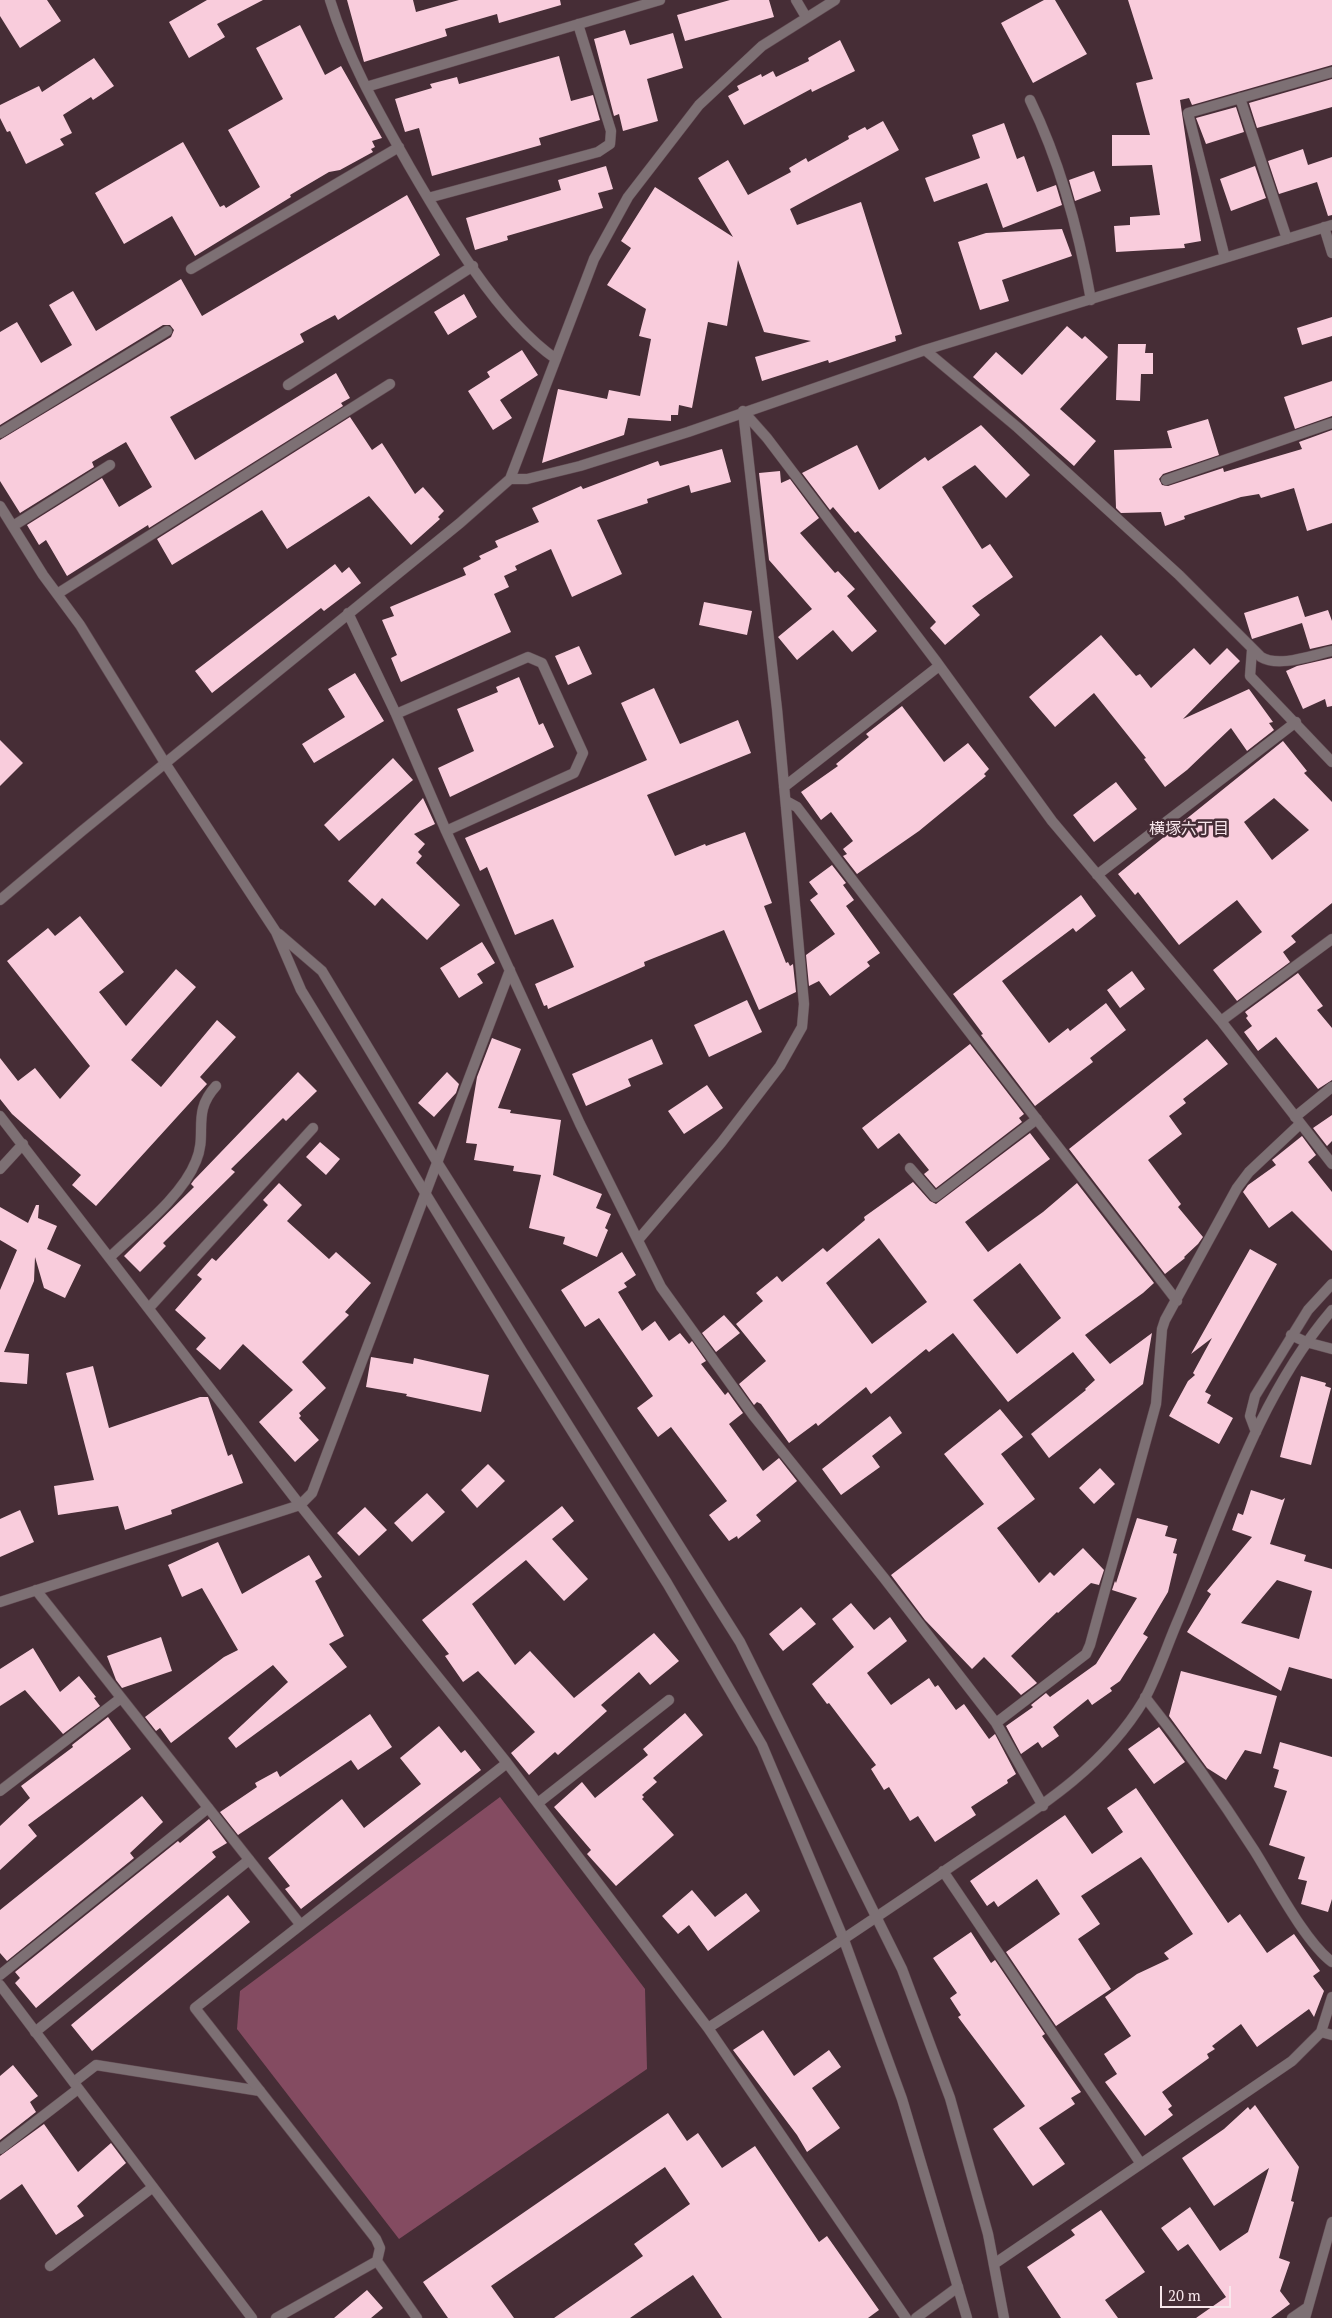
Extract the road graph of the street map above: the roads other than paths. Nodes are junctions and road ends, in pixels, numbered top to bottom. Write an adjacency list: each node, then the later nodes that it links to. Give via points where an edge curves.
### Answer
1 (330, 0): 8 (street, via 344,41)
2 (660, 0): 6 (street)
3 (796, 0): 5 (street)
4 (835, 0): 5 (street)
5 (806, 17): 22 (street, via 762,46 699,105 634,189 594,259)
6 (578, 24): 8 (street); 12 (street, via 612,131 610,144 598,152)
7 (1332, 72): 9 (street)
8 (366, 87): 11 (street)
9 (1240, 98): 14 (street); 16 (street, via 1188,113)
10 (1030, 100): 19 (street, via 1077,229)
11 (399, 147): 12 (street); 18 (street)
12 (428, 198): 17 (street)
13 (1328, 226): 14 (street); 15 (street)
14 (1287, 239): 16 (street)
15 (1332, 253)
16 (1225, 258): 19 (street)
17 (472, 266): 22 (street, via 528,336); 24 (street)
18 (191, 269)
19 (1091, 300): 21 (street)
20 (167, 331): 27 (street)
21 (925, 350): 25 (street); 35 (street, via 1017,428 1179,575)
22 (556, 359): 29 (street)
23 (390, 384): 33 (street)
24 (288, 385)
25 (743, 411): 29 (street, via 580,466 527,479); 37 (street, via 767,438); 42 (street)
26 (1332, 423): 30 (street)
27 (0, 433)
28 (110, 465): 32 (street)
29 (510, 479): 34 (street)
30 (1166, 480)
31 (0, 506): 32 (street)
32 (12, 526): 33 (street)
33 (57, 594): 41 (street, via 80,625)
34 (348, 613): 38 (street); 41 (street)
35 (1252, 650): 36 (street, via 1268,661); 39 (street, via 1250,676)
36 (1332, 651)
37 (939, 666): 42 (street); 45 (street, via 1052,821)
38 (396, 714): 44 (street); 44 (street, via 528,657 542,663 583,753 574,774)
39 (1296, 722): 40 (street); 45 (street)
40 (1332, 762)
41 (165, 763): 46 (street); 47 (street)
42 (784, 787): 43 (street)
43 (786, 801): 54 (street, via 797,807); 63 (street, via 804,1004 802,1027 780,1066 721,1143)
44 (446, 831): 49 (street)
45 (1097, 875): 50 (street)
46 (0, 900)
47 (276, 932): 58 (street, via 322,971); 62 (street, via 301,990)
48 (1332, 939): 50 (street)
49 (510, 970): 58 (street); 63 (street, via 580,1124)
50 (1221, 1021): 55 (street)
51 (216, 1086): 64 (street, via 203,1102 196,1163 178,1190)
52 (1332, 1087): 55 (street)
53 (0, 1116): 57 (street)
54 (1037, 1118): 60 (street, via 935,1197); 66 (street)
55 (1298, 1120): 59 (street); 66 (street, via 1243,1180)
56 (313, 1128): 67 (street)
57 (23, 1144): 61 (street); 64 (street)
58 (437, 1162): 62 (street); 87 (street, via 740,1642)
59 (1332, 1164)
60 (910, 1168)
61 (0, 1169)
62 (425, 1194): 73 (street, via 312,1493); 89 (street, via 667,1583 762,1745)
63 (638, 1240): 79 (street, via 661,1286 753,1415)
64 (110, 1257): 67 (street)
65 (1332, 1284): 69 (street)
66 (1177, 1300): 79 (street, via 1162,1329 1156,1404 1090,1645 1086,1654)
67 (149, 1308): 73 (street)
68 (1332, 1310): 70 (street)
69 (1291, 1335): 70 (street); 72 (street, via 1255,1396 1250,1416)
70 (1306, 1342): 71 (street); 72 (street, via 1285,1374)
71 (1332, 1349)
72 (1256, 1432): 77 (street)
73 (300, 1506): 74 (street); 80 (street)
74 (36, 1590): 75 (street); 76 (street)
75 (0, 1602)
76 (121, 1698): 81 (street); 84 (street)
77 (1145, 1698): 83 (street, via 1083,1774); 90 (street, via 1175,1735 1238,1826 1314,1944)
78 (669, 1700): 82 (street)
79 (996, 1722): 83 (street)
80 (507, 1763): 82 (street); 88 (street)
81 (0, 1791)
82 (538, 1803): 94 (street)
83 (1043, 1806): 86 (street)
84 (208, 1808): 85 (street); 91 (street)
85 (249, 1860): 88 (street); 95 (street)
86 (944, 1871): 87 (street); 101 (street)
87 (877, 1918): 89 (street); 105 (street, via 902,1969 950,2098)
88 (300, 1924): 99 (street, via 195,2008)
89 (844, 1940): 94 (street); 107 (street, via 902,2099)
90 (1332, 1962)
91 (0, 1975)
92 (0, 1985): 95 (street)
93 (1332, 1998): 96 (street)
94 (708, 2028): 112 (street)
95 (35, 2032): 98 (street)
96 (1321, 2032): 97 (street); 101 (street, via 1292,2061)
97 (1332, 2035)
98 (76, 2086): 99 (street, via 96,2065); 100 (street); 102 (street)
99 (260, 2091): 104 (street, via 376,2240 380,2248)
100 (0, 2149)
101 (1141, 2164): 105 (street)
102 (153, 2187): 106 (street); 109 (street)
103 (1332, 2222): 108 (street)
104 (377, 2261): 110 (street); 111 (street)
105 (994, 2264): 115 (street)
106 (50, 2266)
107 (958, 2287): 113 (street); 114 (street)
108 (1308, 2307): 116 (street); 117 (street)
109 (252, 2318)
110 (276, 2318)
111 (417, 2318)
112 (906, 2318)
113 (916, 2318)
114 (967, 2318)
115 (1004, 2318)
116 (1292, 2318)
117 (1305, 2318)

